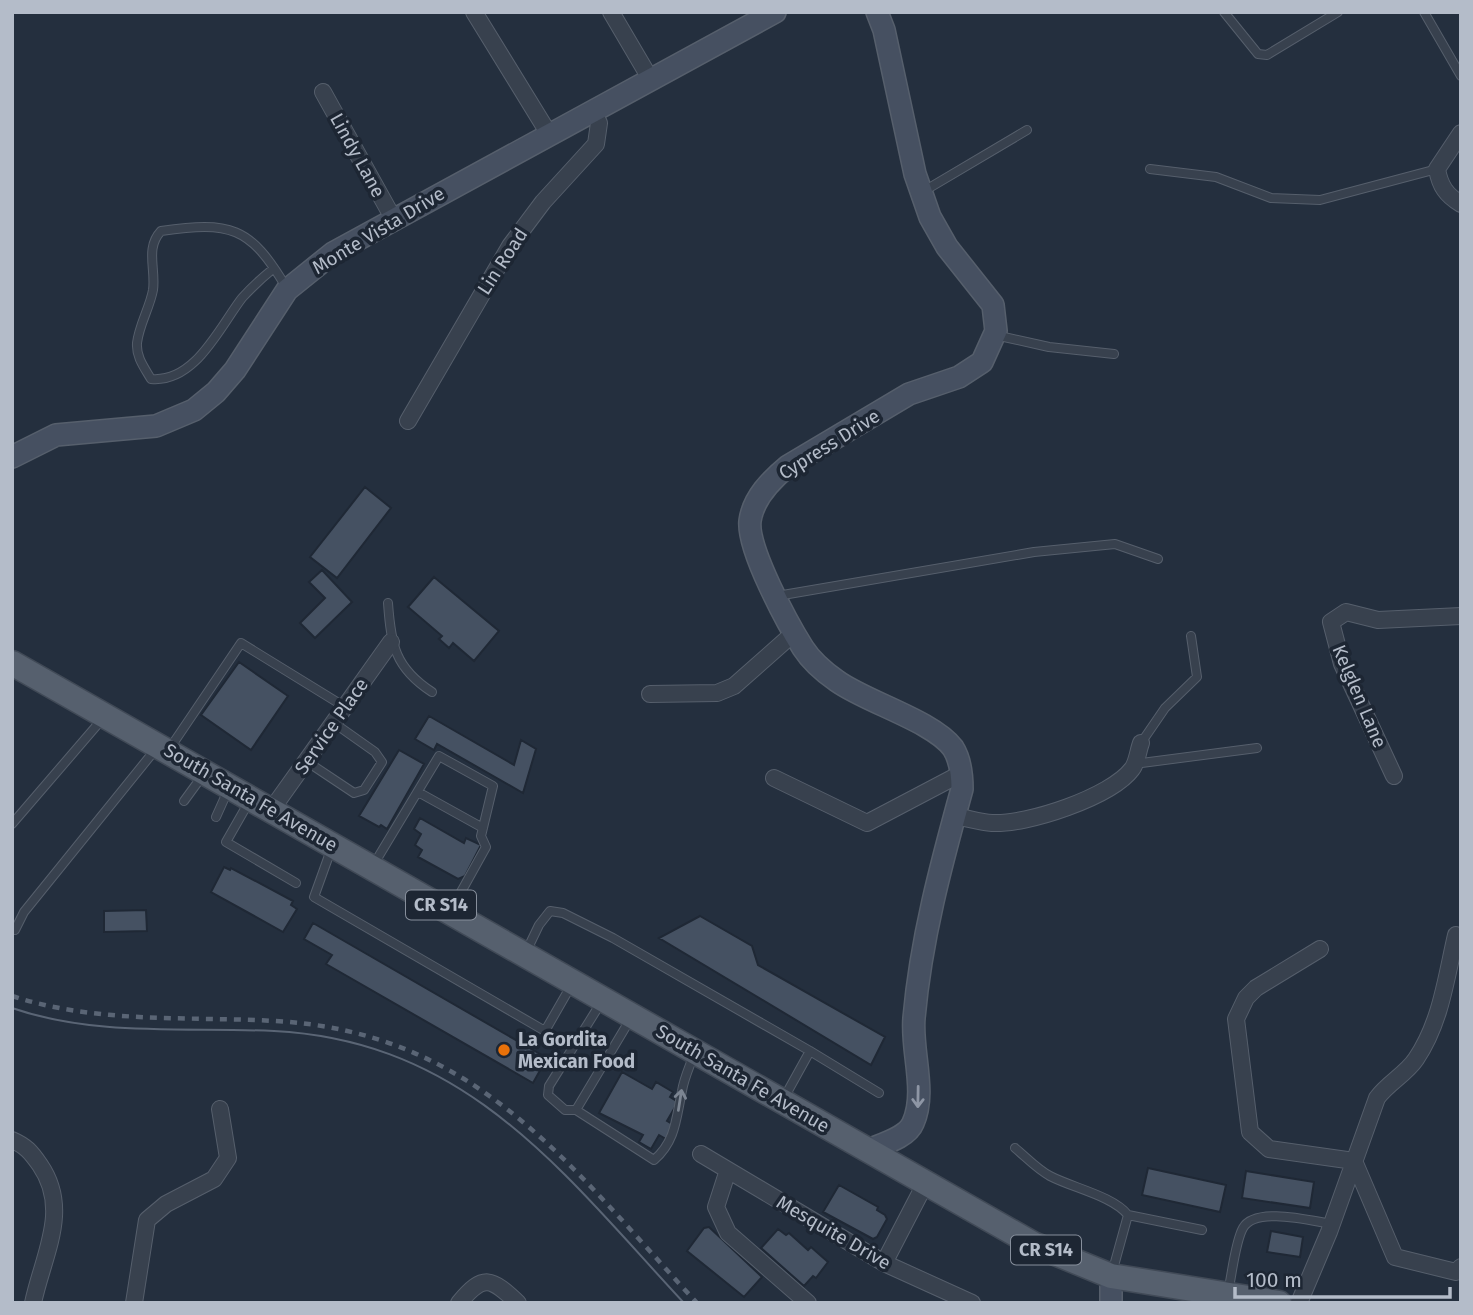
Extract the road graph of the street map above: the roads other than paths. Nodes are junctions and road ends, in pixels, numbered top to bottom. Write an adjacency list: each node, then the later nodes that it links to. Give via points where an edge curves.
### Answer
1 (474, 12): 14 (street)
2 (611, 12): 9 (street)
3 (775, 12): 9 (street, Monte Vista Drive)
4 (877, 12): 17 (street)
5 (1224, 12): 6 (lane, via 1258,54 1267,55)
6 (1338, 12)
7 (1424, 12): 8 (lane)
8 (1461, 76)
9 (651, 80): 11 (street, Monte Vista Drive)
10 (323, 92): 19 (street, Lindy Lane)
11 (593, 111): 14 (street, Monte Vista Drive); 24 (street, Lin Road, via 598,123 596,144 510,246)
12 (1027, 130): 17 (lane)
13 (1461, 133): 16 (street)
14 (549, 134): 19 (street, Monte Vista Drive)
15 (1150, 169): 16 (lane, via 1216,177 1272,198 1320,200)
16 (1437, 169): 18 (street, via 1447,196)
17 (922, 193): 22 (street, via 947,247 993,305)
18 (1461, 204)
19 (393, 218): 21 (street, Monte Vista Drive, via 333,253)
20 (274, 268): 20 (lane, via 250,238 235,231 161,231 153,246 153,287 137,343 139,360 151,379 162,380 187,369 243,298); 21 (lane)
21 (287, 290): 25 (street, Monte Vista Drive, via 235,370 194,410 156,426 56,435)
22 (995, 335): 23 (lane); 27 (street, Cypress Drive, via 982,362 959,377 909,394 772,480 757,500 750,521 758,561)
23 (1114, 354)
24 (408, 421)
25 (12, 457)
26 (1158, 559): 27 (lane, via 1115,544 1034,552)
27 (777, 596): 30 (street, Cypress Drive)
28 (388, 603): 32 (lane)
29 (1461, 616): 46 (street, Kelglen Lane, via 1378,620 1346,612 1331,622 1342,664)
30 (795, 632): 35 (street, via 734,686 717,693); 45 (street, Cypress Drive, via 817,665 839,683 935,733 953,748)
31 (1191, 636): 39 (lane, via 1197,677 1165,708)
32 (391, 642): 34 (lane, via 412,679); 36 (street, Service Place)
33 (12, 663): 37 (main road, South Santa Fe Avenue / CR S14)
34 (432, 692)
35 (650, 694)
36 (345, 706): 38 (street, Service Place); 40 (lane, via 241,643)
37 (107, 714): 40 (main road, South Santa Fe Avenue / CR S14); 53 (lane)
38 (334, 723): 42 (street, Service Place); 42 (lane, via 382,762 364,790 354,793)
39 (1141, 743): 43 (street)
40 (164, 747): 44 (main road, South Santa Fe Avenue / CR S14); 59 (lane, via 24,912)
41 (1257, 748): 43 (lane)
42 (306, 761): 49 (street, Service Place)
43 (1134, 764): 51 (street, via 1104,791 1018,821 993,823)
44 (205, 771): 49 (main road, South Santa Fe Avenue / CR S14); 50 (lane)
45 (962, 773): 47 (street, via 867,822); 51 (street)
46 (1394, 776)
47 (775, 778)
48 (418, 792): 54 (lane); 54 (lane, via 439,756 493,786); 56 (lane)
49 (251, 797): 52 (lane); 55 (main road, South Santa Fe Avenue / CR S14); 57 (lane, via 226,842)
50 (184, 801)
51 (954, 816): 74 (street, one-way to 74, via 930,902 914,1029 919,1093 912,1126)
52 (216, 817)
53 (12, 824)
54 (483, 828): 58 (lane, via 486,847)
55 (333, 844): 56 (main road, South Santa Fe Avenue / CR S14); 63 (lane, via 314,897 545,1031)
56 (372, 867): 58 (main road, South Santa Fe Avenue / CR S14)
57 (296, 883)
58 (450, 911): 62 (main road, South Santa Fe Avenue / CR S14)
59 (15, 930)
60 (1458, 935): 76 (street, via 1437,1020 1415,1062 1377,1098)
61 (1320, 949): 76 (street, via 1256,988 1236,1019 1251,1132 1269,1149)
62 (525, 954): 63 (main road, South Santa Fe Avenue / CR S14); 67 (lane, via 550,911 563,913)
63 (573, 981): 64 (main road, South Santa Fe Avenue / CR S14)
64 (604, 999): 65 (main road, South Santa Fe Avenue / CR S14); 71 (lane, via 550,1086 548,1095 565,1110)
65 (633, 1015): 66 (main road, South Santa Fe Avenue / CR S14); 71 (lane)
66 (695, 1051): 69 (main road, South Santa Fe Avenue / CR S14); 71 (lane, one-way to 66, via 654,1160 666,1149)
67 (810, 1051): 68 (lane); 69 (lane)
68 (879, 1093)
69 (782, 1100): 74 (main road, South Santa Fe Avenue / CR S14)
70 (220, 1109): 87 (street, via 228,1158 214,1179 166,1203 148,1220)
71 (576, 1110)
72 (12, 1140): 86 (street, via 27,1147 55,1195 53,1231)
73 (1015, 1148): 79 (lane, via 1047,1174 1119,1203)
74 (868, 1150): 78 (main road, South Santa Fe Avenue / CR S14)
75 (701, 1154): 77 (street, Mesquite Drive)
76 (1354, 1161): 80 (street); 83 (street, via 1395,1256 1456,1272)
77 (728, 1170): 82 (street, Mesquite Drive); 90 (street, via 716,1207 728,1233)
78 (926, 1182): 82 (street); 84 (main road, South Santa Fe Avenue / CR S14, via 1033,1244)
79 (1128, 1215): 81 (lane); 84 (lane)
80 (1332, 1224): 85 (lane, via 1279,1216 1247,1223); 94 (street)
81 (1202, 1230)
82 (884, 1263): 91 (street, Mesquite Drive)
83 (1461, 1267)
84 (1111, 1276): 85 (main road, South Santa Fe Avenue / CR S14); 92 (street)
85 (1220, 1297): 93 (main road, South Santa Fe Avenue / CR S14)
86 (33, 1303)
87 (134, 1303)
88 (459, 1303): 89 (street, via 474,1285 487,1281)
89 (518, 1303)
90 (808, 1303)
91 (972, 1303)
92 (1111, 1303)
93 (1279, 1303)
94 (1299, 1303)

